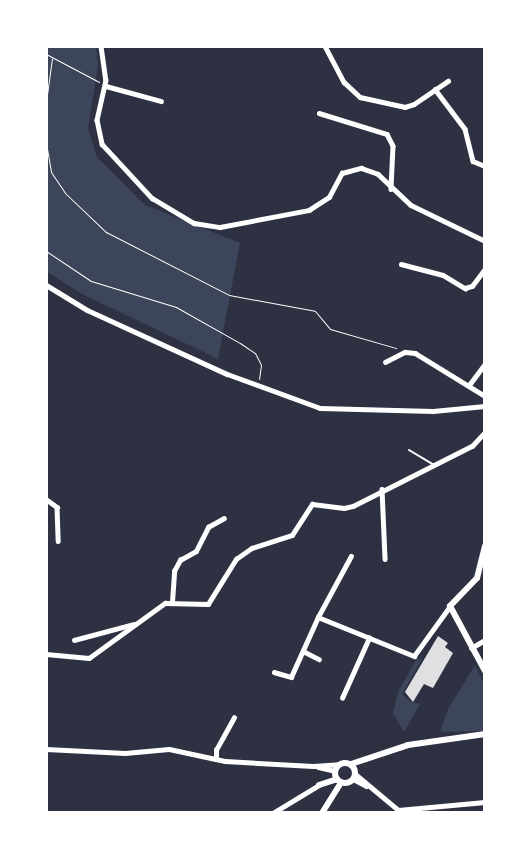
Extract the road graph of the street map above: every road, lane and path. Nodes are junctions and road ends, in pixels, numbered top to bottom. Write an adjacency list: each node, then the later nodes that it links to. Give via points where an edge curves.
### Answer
1 (101, 46): 6 (street)
2 (325, 46): 7 (street, via 344,82 360,97 405,107)
3 (46, 54): 4 (path)
4 (53, 58): 6 (path); 9 (path)
5 (448, 80): 7 (street)
6 (106, 86): 8 (street); 13 (street, via 97,120 99,138 105,150 152,198 200,225 220,227 309,210 325,201 340,176 350,169 373,171)
7 (435, 89): 12 (street, via 466,129 472,160)
8 (162, 101)
9 (46, 102)
10 (319, 113): 13 (street, via 387,134 392,146)
11 (46, 143): 19 (path, via 51,172 65,193 106,232 229,295 315,311 330,329 388,344)
12 (485, 166)
13 (391, 189): 14 (street, via 411,205)
14 (485, 241)
15 (46, 251): 22 (path, via 90,281 176,307 254,352 261,365)
16 (401, 264): 17 (street, via 443,275 465,288 473,285)
17 (485, 269)
18 (46, 286): 22 (street, via 88,310)
19 (403, 352): 20 (street); 23 (street, via 420,355)
20 (385, 362)
21 (485, 364): 23 (street)
22 (258, 385): 25 (street, via 320,408 433,411)
23 (469, 385): 24 (street)
24 (485, 396)
25 (485, 406)
26 (485, 432): 28 (street, via 476,444)
27 (408, 450): 28 (lane)
28 (436, 466): 29 (street)
29 (382, 489): 35 (street); 36 (street, via 349,508 312,504 292,535 252,548 236,559 210,602 201,605)
30 (46, 498): 32 (street, via 57,507)
31 (224, 518): 36 (street, via 208,527 196,551 180,560 174,571)
32 (58, 541)
33 (485, 546): 37 (main road, via 477,578)
34 (351, 556): 38 (street)
35 (385, 559)
36 (172, 602): 39 (street, via 165,603)
37 (450, 606): 40 (street, via 414,656); 43 (main road)
38 (318, 618): 40 (street); 44 (street)
39 (138, 623): 41 (street); 45 (street, via 89,658)
40 (369, 638): 49 (street)
41 (74, 640)
42 (485, 640): 43 (street)
43 (471, 648): 47 (main road)
44 (303, 651): 46 (street); 48 (street, via 291,677)
45 (46, 654)
46 (319, 659)
47 (485, 671)
48 (274, 672)
49 (342, 698)
50 (234, 718): 53 (street, via 216,750)
51 (485, 734): 56 (main road, via 408,745 372,758)
52 (46, 749): 53 (street, via 126,753 169,749)
53 (216, 759): 55 (street)
54 (339, 764): 55 (street); 56 (main road); 57 (main road)
55 (313, 766): 57 (street)
56 (353, 772): 57 (main road); 60 (street)
57 (337, 777): 58 (main road); 62 (main road)
58 (319, 785): 61 (street)
59 (485, 802): 60 (street)
60 (393, 811)
61 (272, 813)
62 (322, 813)

